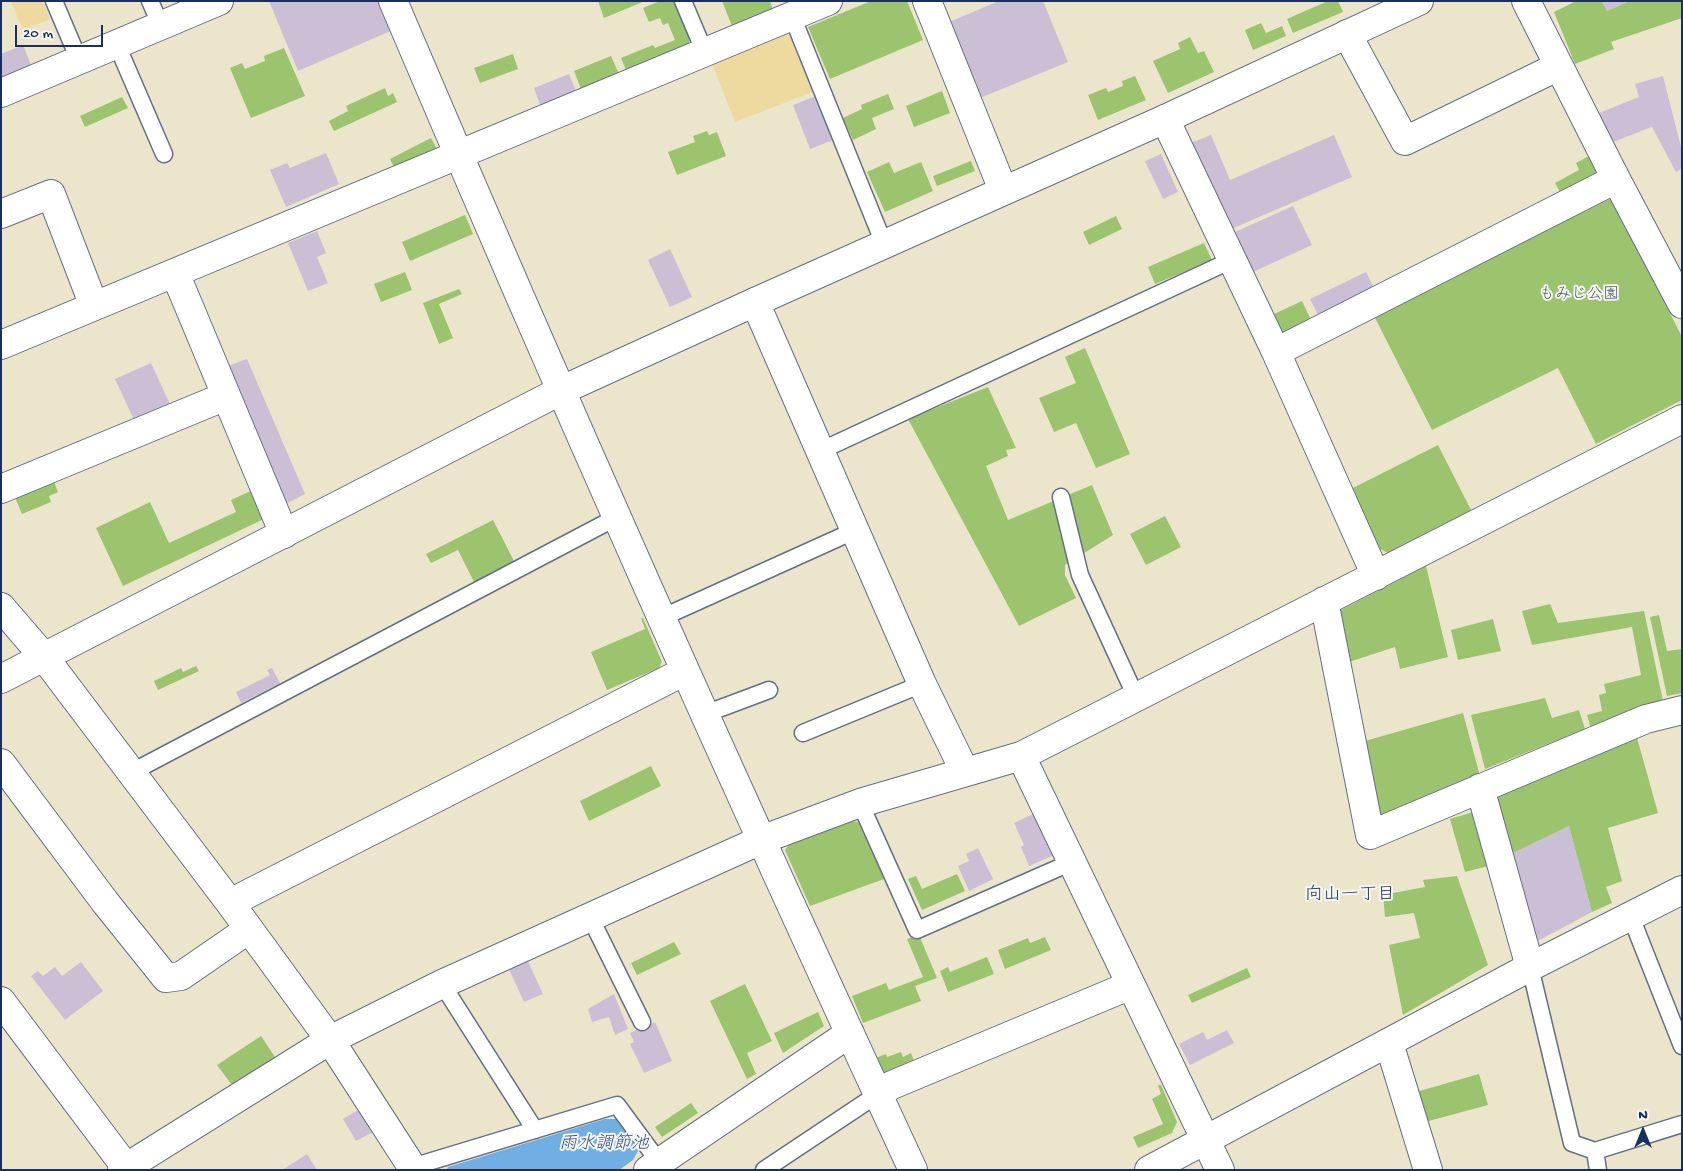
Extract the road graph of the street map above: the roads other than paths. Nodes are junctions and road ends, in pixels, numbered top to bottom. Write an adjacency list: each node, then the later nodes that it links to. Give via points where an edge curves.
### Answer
1 (54, 1): 15 (lane)
2 (150, 1): 11 (lane)
3 (219, 1): 11 (street)
4 (393, 1): 20 (street)
5 (683, 1): 14 (lane)
6 (828, 1): 10 (street)
7 (927, 1): 22 (street)
8 (1419, 1): 12 (street)
9 (1526, 1): 16 (street)
10 (792, 16): 14 (street); 24 (lane)
11 (161, 26): 13 (street)
12 (1347, 34): 16 (street, via 1405,142); 18 (street)
13 (117, 45): 15 (street); 19 (lane)
14 (705, 52): 20 (street)
15 (79, 60): 17 (street)
16 (1559, 66): 21 (street)
17 (1, 93)
18 (1165, 119): 22 (street); 25 (street)
19 (164, 154)
20 (459, 155): 27 (street); 33 (street)
21 (1616, 179): 26 (street); 32 (street)
22 (1003, 190): 24 (street)
23 (1, 214): 30 (street, via 51,194)
24 (884, 244): 28 (street)
25 (1232, 260): 32 (street); 36 (lane)
26 (1672, 260): 29 (street)
27 (175, 273): 30 (street); 34 (street)
28 (754, 302): 33 (street); 36 (street)
29 (1682, 304)
30 (94, 306): 31 (street)
31 (1, 345)
32 (1276, 352): 42 (street)
33 (560, 391): 39 (street); 41 (street)
34 (226, 396): 37 (street); 41 (street)
35 (1682, 419): 42 (street)
36 (820, 451): 40 (street)
37 (1, 489)
38 (1061, 497): 51 (lane, via 1080,575)
39 (617, 517): 45 (street); 57 (lane)
40 (856, 530): 45 (lane); 49 (street)
41 (284, 534): 46 (street)
42 (1376, 576): 43 (street)
43 (1324, 601): 51 (street); 59 (street, via 1370,835)
44 (1, 607): 46 (street)
45 (661, 618): 47 (street)
46 (44, 657): 48 (street); 57 (street)
47 (685, 670): 53 (street); 64 (street)
48 (1, 678)
49 (922, 684): 54 (lane); 58 (street)
50 (769, 690): 53 (lane)
51 (1136, 697): 55 (street)
52 (1682, 710): 59 (street, via 1646,719)
53 (705, 714): 61 (street)
54 (803, 733)
55 (1021, 756): 58 (street); 62 (street)
56 (1, 762): 67 (street, via 166,978 181,976)
57 (132, 772): 64 (street)
58 (966, 772): 60 (street)
59 (1480, 788): 68 (street)
60 (860, 803): 61 (street); 62 (lane, via 917,930)
61 (761, 840): 65 (street); 73 (street)
62 (1072, 862): 70 (street)
63 (1682, 890): 66 (street)
64 (230, 903): 67 (street)
65 (590, 917): 69 (street); 72 (lane)
66 (1631, 917): 68 (street); 76 (lane)
67 (248, 929): 74 (street)
68 (1530, 967): 75 (street); 81 (lane, via 1572,1143)
69 (442, 984): 74 (street); 79 (lane)
70 (1131, 985): 77 (street, via 892,1084); 80 (street)
71 (1, 1001): 84 (street)
72 (642, 1022)
73 (850, 1033): 77 (street); 82 (street)
74 (330, 1040): 83 (street); 84 (street)
75 (1389, 1043): 80 (street); 89 (street)
76 (1682, 1046)
77 (878, 1094): 85 (lane); 86 (street)
78 (1682, 1124): 81 (lane)
79 (534, 1130): 82 (lane, via 618,1105); 83 (lane)
80 (1205, 1139): 87 (street); 88 (street)
81 (1595, 1151): 90 (lane)
82 (654, 1166)
83 (413, 1168)
84 (126, 1169)
85 (764, 1170)
86 (913, 1170)
87 (1149, 1170)
88 (1220, 1170)
89 (1428, 1170)
90 (1598, 1170)

